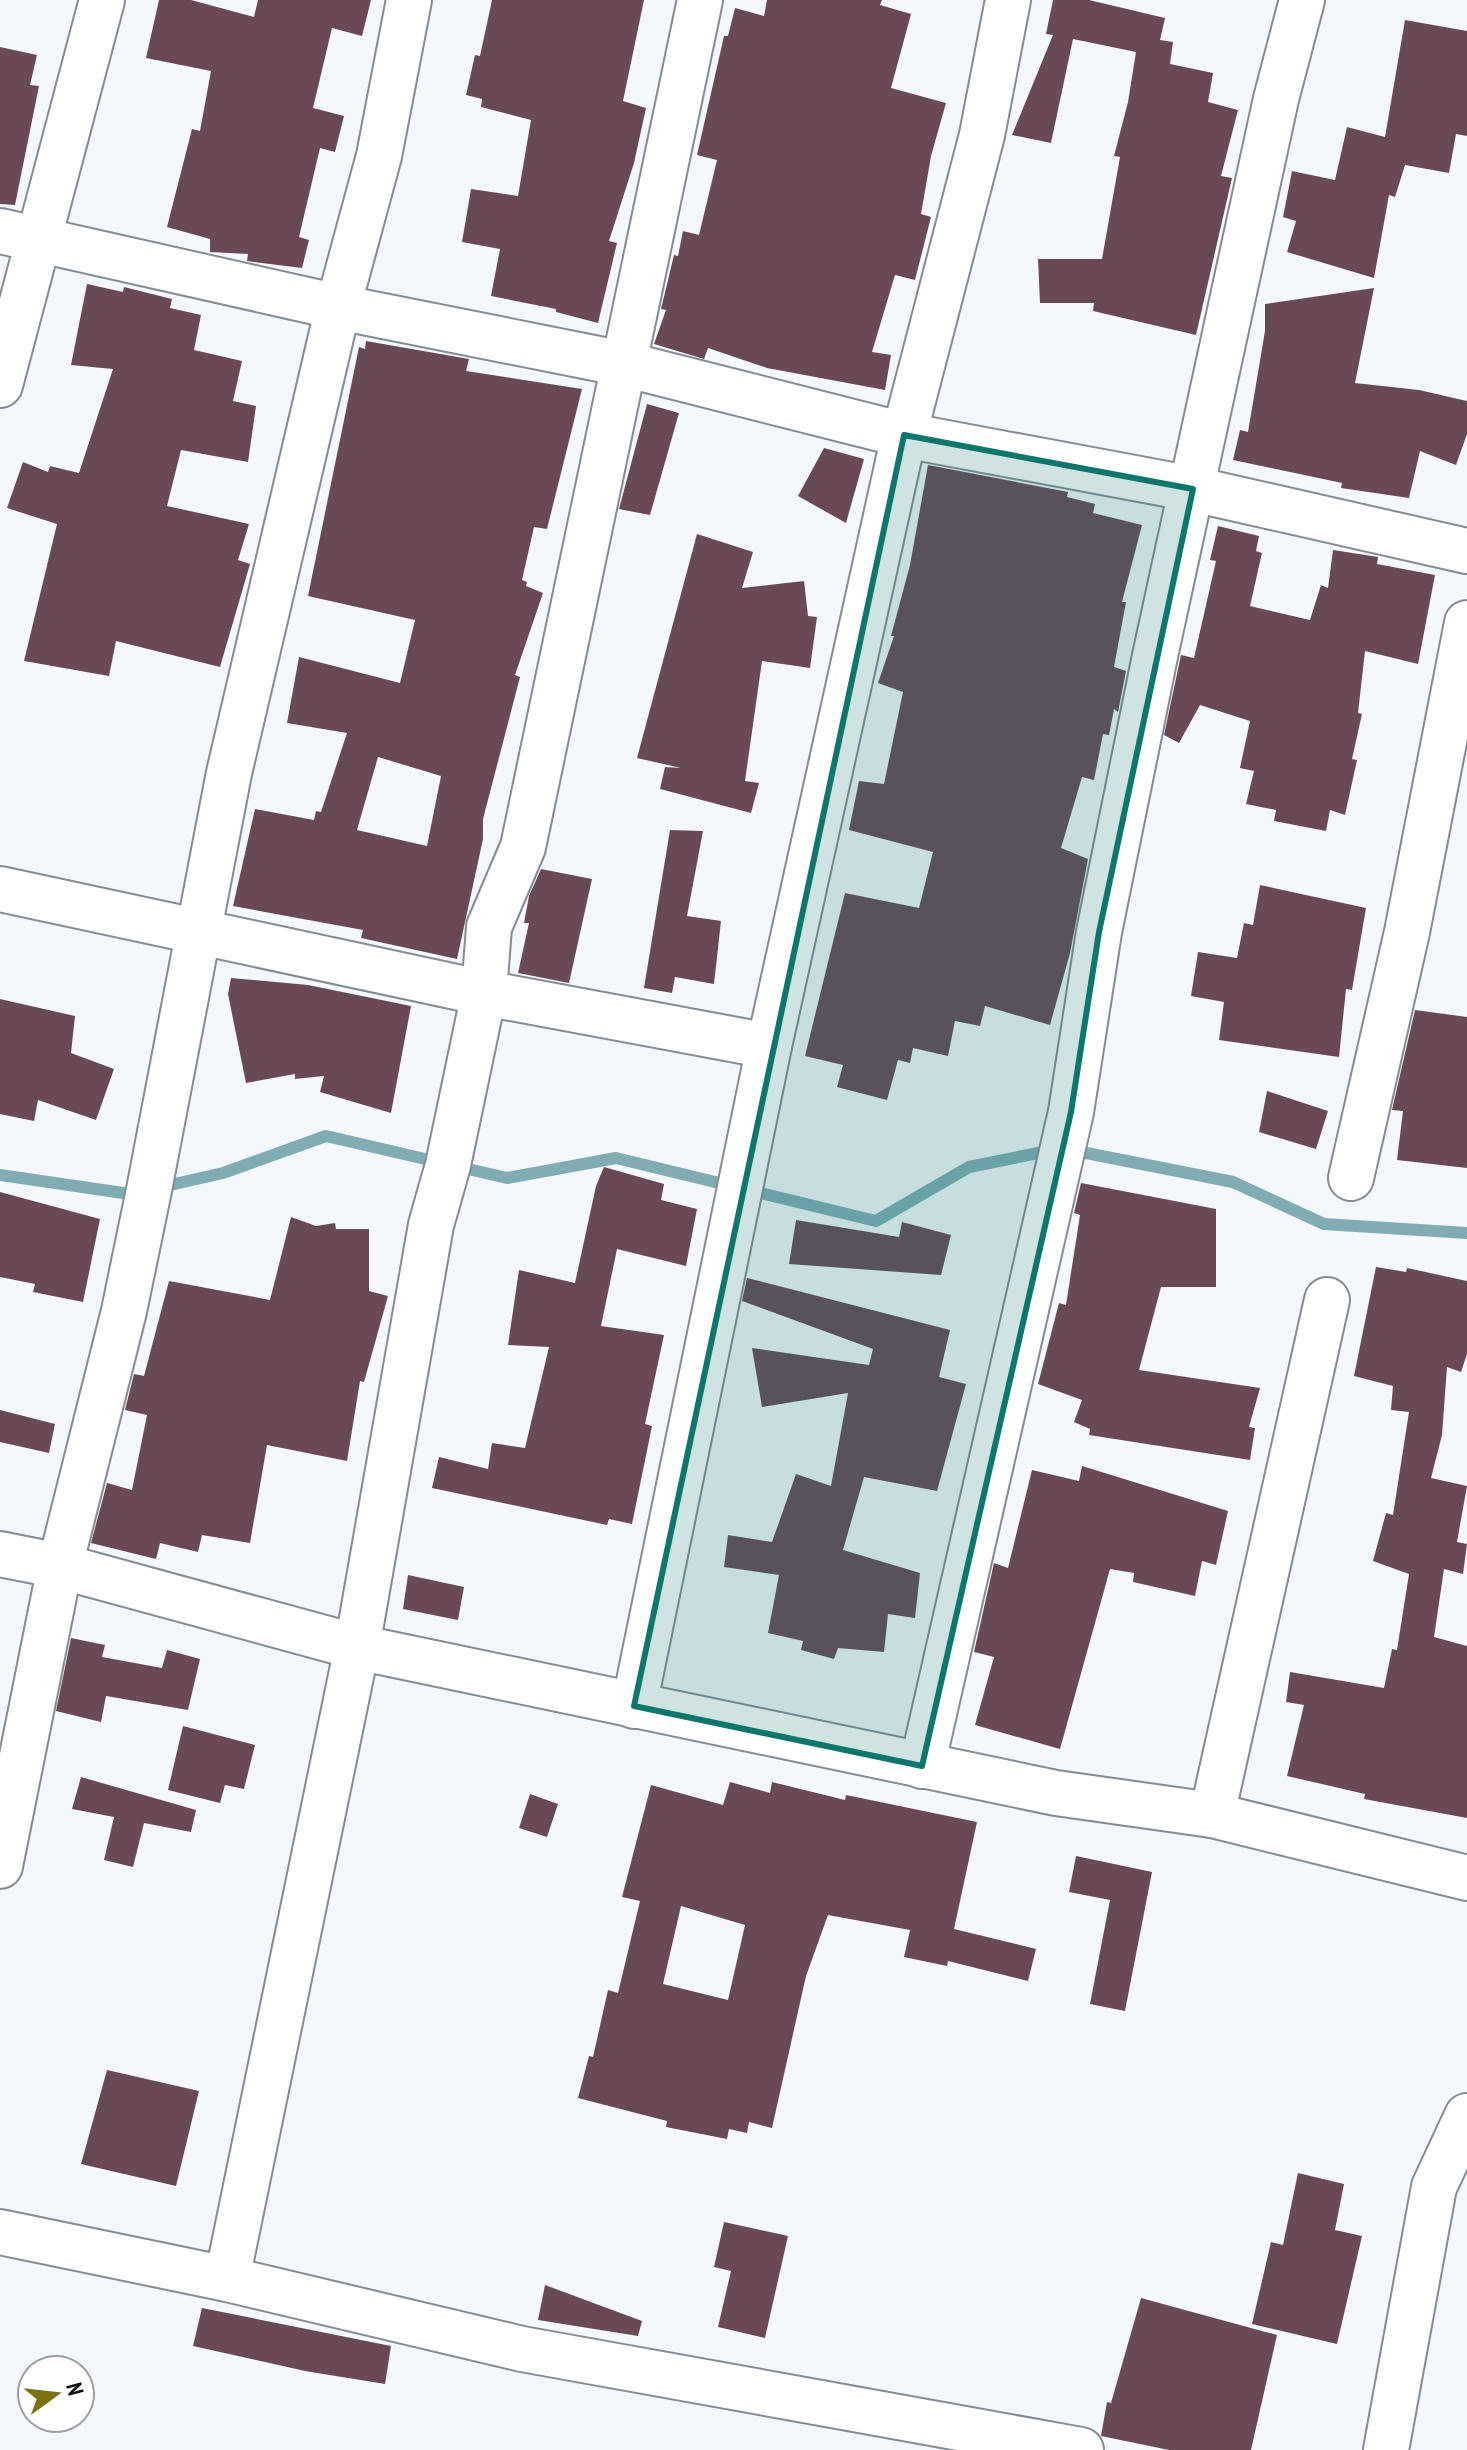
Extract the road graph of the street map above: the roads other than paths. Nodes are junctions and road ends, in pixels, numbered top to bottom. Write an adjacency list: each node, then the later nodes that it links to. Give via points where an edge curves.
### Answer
1 (102, 0): 6 (street)
2 (409, 0): 7 (street, via 379,156)
3 (700, 0): 8 (street)
4 (1008, 0): 10 (street, via 982,135)
5 (1302, 0): 11 (street)
6 (19, 236): 7 (street); 9 (street)
7 (338, 307): 8 (street); 15 (street, via 229,773)
8 (624, 364): 10 (street); 16 (street, via 523,847 489,927)
9 (0, 385)
10 (904, 435): 11 (street); 17 (street)
11 (1193, 489): 12 (street); 24 (street, via 1099,932 1071,1112)
12 (1467, 551)
13 (1467, 623): 18 (street, via 1407,932)
14 (0, 889): 15 (street)
15 (198, 929): 16 (street); 21 (street, via 124,1311)
16 (484, 993): 17 (street); 22 (street, via 431,1225)
17 (769, 1046): 23 (street)
18 (1351, 1178)
19 (1327, 1300): 25 (street)
20 (0, 1554): 21 (street)
21 (60, 1566): 22 (street); 26 (street)
22 (357, 1647): 23 (street); 30 (street)
23 (634, 1706): 24 (street)
24 (922, 1766): 25 (street, via 1056,1793)
25 (1212, 1815): 27 (street)
26 (0, 1866)
27 (1467, 1878)
28 (1467, 2116): 32 (street, via 1434,2187)
29 (0, 2232): 30 (street)
30 (227, 2279): 31 (street, via 522,2349)
31 (1081, 2450)
32 (1386, 2450)

